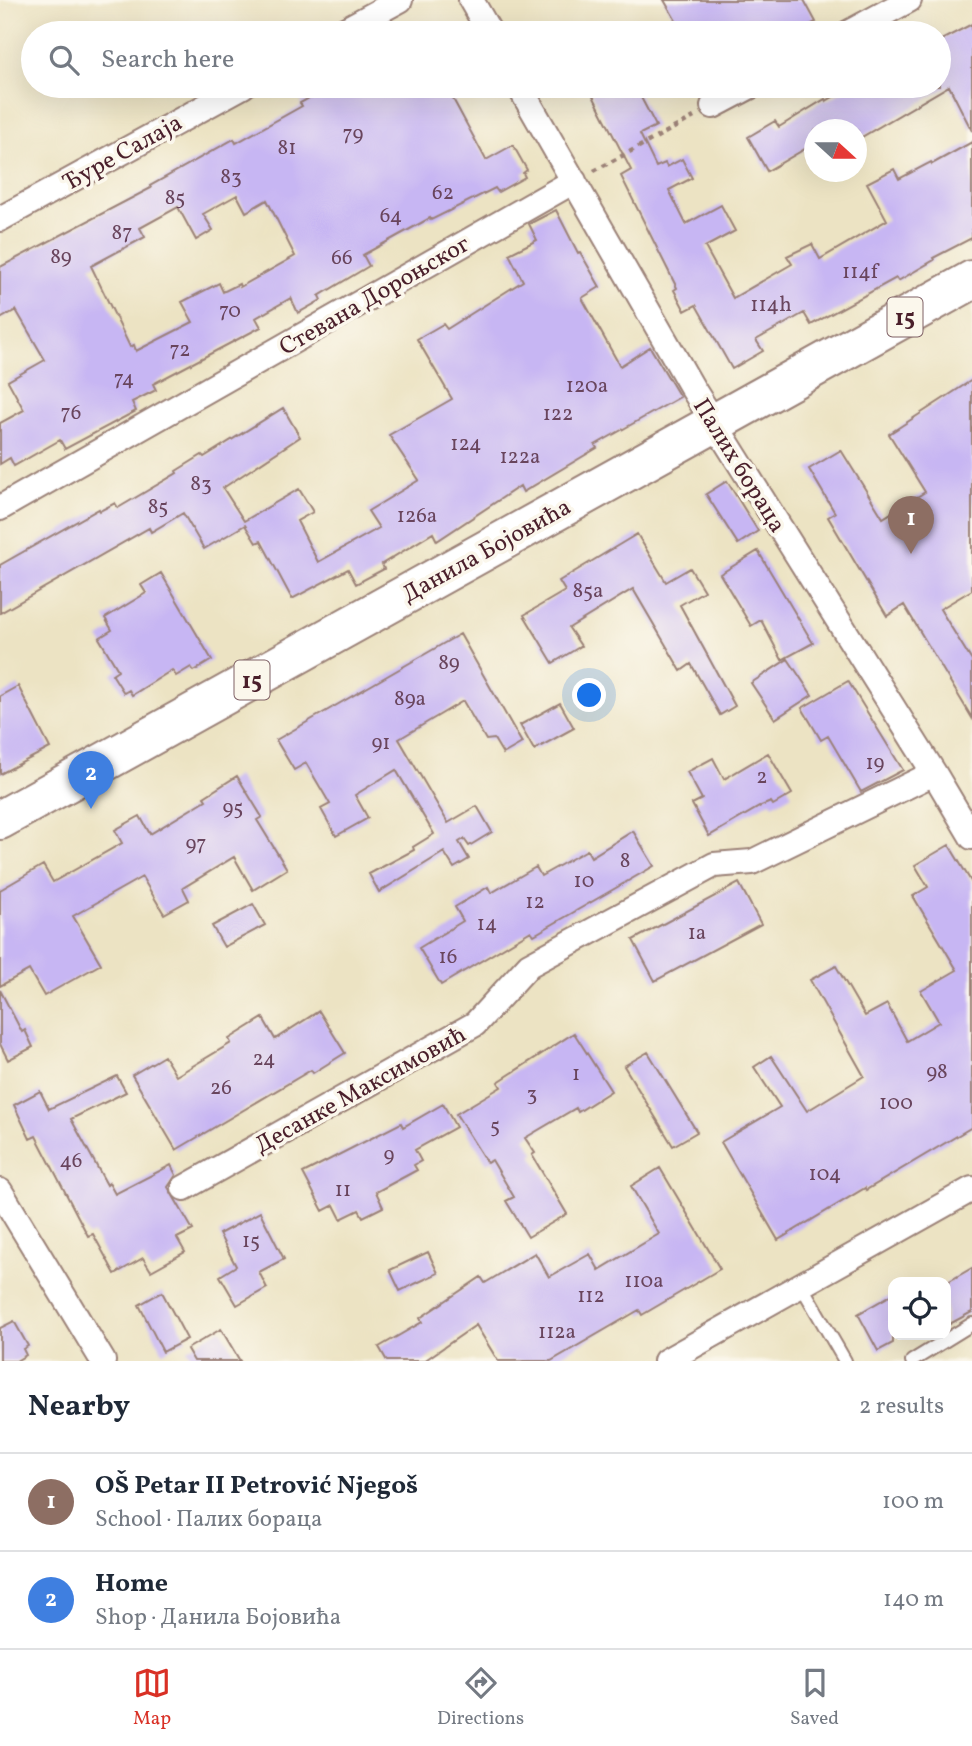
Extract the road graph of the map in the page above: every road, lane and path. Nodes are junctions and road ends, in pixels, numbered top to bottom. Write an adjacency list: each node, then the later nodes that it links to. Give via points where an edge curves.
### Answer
1 (400, 0): 4 (street)
2 (471, 0): 5 (street)
3 (909, 0): 6 (street)
4 (361, 21)
5 (483, 21)
6 (870, 21)
7 (221, 98): 12 (street, Ђуре Салаја)
8 (526, 98): 11 (street, Палих бораца)
9 (728, 98): 10 (street)
10 (713, 106): 11 (path)
11 (574, 181): 14 (street, Палих бораца); 15 (street, Стевана Дороњског)
12 (0, 219)
13 (972, 280): 14 (main road, Данила Бојовића / 15)
14 (714, 424): 16 (street, Палих бораца); 17 (main road, Данила Бојовића / 15)
15 (0, 508)
16 (934, 773): 18 (street, Палих бораца); 19 (street, Десанке Максимовић, via 752,862 714,865 529,965 475,1024)
17 (0, 820)
18 (972, 837)
19 (184, 1188)
20 (972, 1189): 22 (street)
21 (0, 1191): 24 (street)
22 (801, 1285): 25 (street); 26 (lane)
23 (972, 1324): 27 (lane)
24 (103, 1361)
25 (666, 1361)
26 (845, 1361)
27 (912, 1361)

